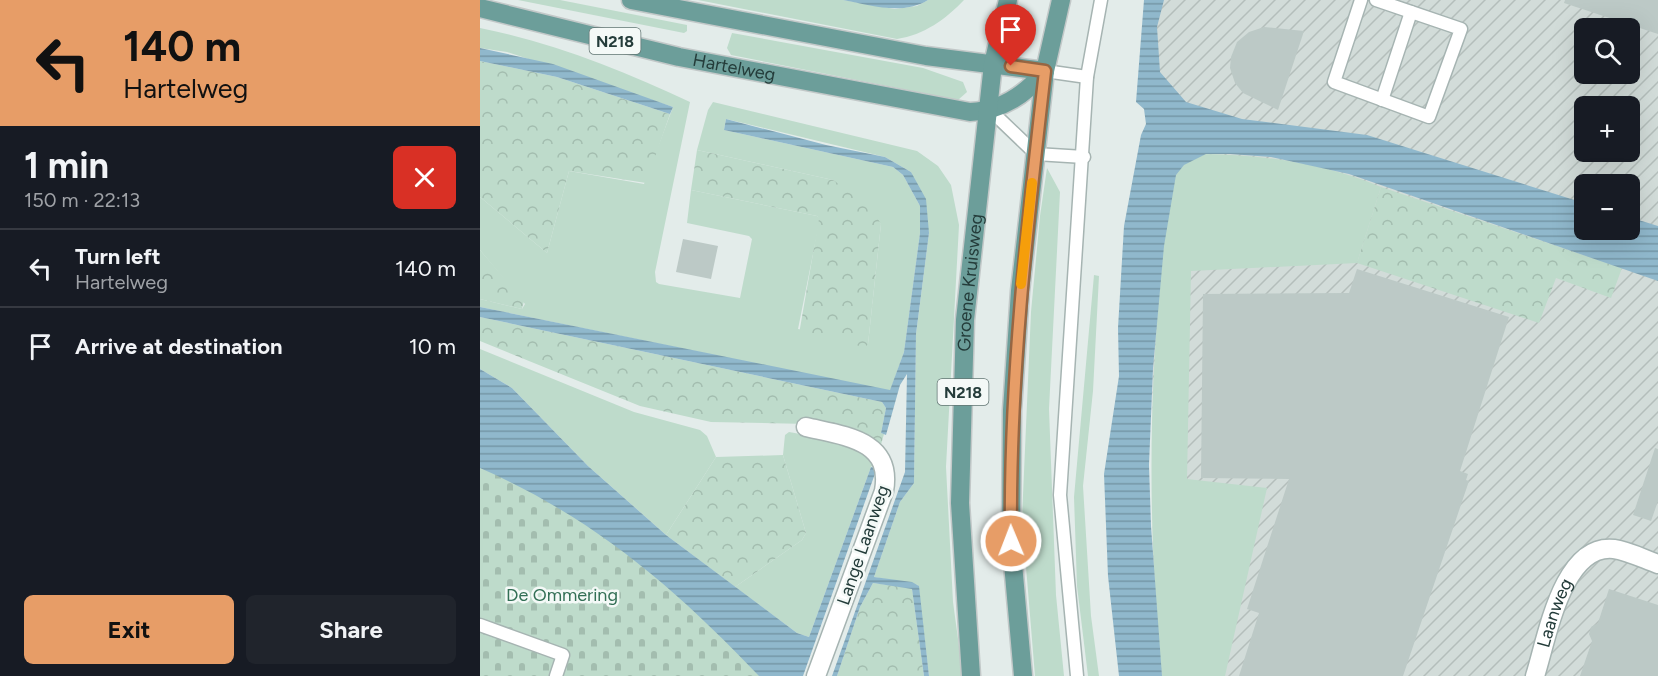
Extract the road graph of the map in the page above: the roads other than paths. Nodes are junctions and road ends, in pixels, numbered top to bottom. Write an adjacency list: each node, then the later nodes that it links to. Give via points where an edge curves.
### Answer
1 (631, 0): 9 (main road, N218, via 926,56)
2 (1008, 0): 9 (main road, Groene Kruisweg)
3 (1061, 0): 10 (main road)
4 (1101, 0): 11 (lane)
5 (1361, 0): 12 (lane, via 1334,82)
6 (1376, 0): 8 (lane)
7 (480, 8): 13 (main road, Hartelweg / N218, via 679,57 932,107 969,112)
8 (1412, 12): 12 (lane); 12 (lane, via 1461,29 1429,117)
9 (993, 64): 10 (main road, N218); 13 (main road, Groene Kruisweg)
10 (1045, 71): 11 (lane); 13 (main road, Hartelweg / N218, via 1016,99); 14 (main road, N218)
11 (1088, 77): 15 (lane)
12 (1382, 100)
13 (990, 109): 14 (lane); 21 (main road, Groene Kruisweg / N218, via 965,320 960,503)
14 (1036, 154): 15 (lane); 22 (main road, N218, via 1020,291 1010,476 1011,541)
15 (1084, 157): 23 (lane, via 1060,495)
16 (806, 428): 20 (street, Lange Laanweg, via 862,442 884,463 886,477)
17 (1658, 564): 24 (street, Laanweg, via 1613,549 1585,555 1567,576)
18 (480, 625): 19 (lane, via 563,655)
19 (556, 676)
20 (816, 676)
21 (971, 676)
22 (1023, 676)
23 (1077, 676)
24 (1535, 676)

